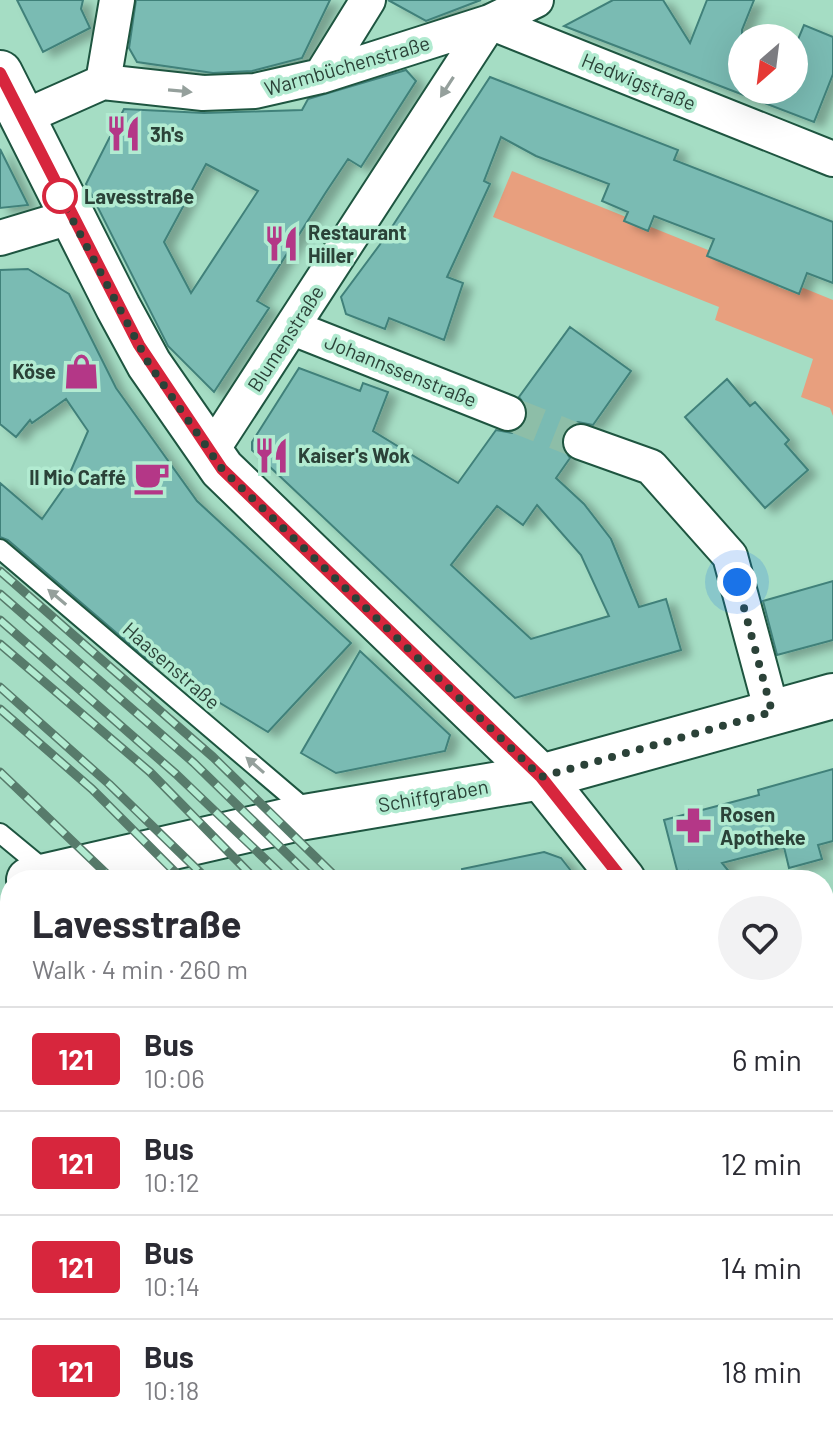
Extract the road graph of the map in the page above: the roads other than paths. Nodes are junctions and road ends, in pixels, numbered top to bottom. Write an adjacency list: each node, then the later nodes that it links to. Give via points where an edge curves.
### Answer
1 (117, 0): 7 (street)
2 (368, 0): 6 (street)
3 (536, 0): 4 (street, Warmbüchenstraße)
4 (490, 22): 6 (street, Warmbüchenstraße); 9 (street, Hedwigstraße); 12 (street, Blumenstraße, one-way to 12)
5 (0, 73): 8 (street)
6 (321, 76): 7 (street, Warmbüchenstraße, one-way to 6, via 216,93 255,91)
7 (103, 82): 8 (street)
8 (22, 118): 10 (street)
9 (833, 159)
10 (70, 217): 11 (street); 15 (street, via 149,364)
11 (0, 238)
12 (293, 328): 13 (street, Johannssenstraße); 15 (street, Blumenstraße)
13 (508, 413)
14 (581, 442): 18 (street, via 651,467 730,556)
15 (210, 453): 19 (street)
16 (0, 549): 20 (lane, Haasenstraße, one-way to 16)
17 (833, 696): 18 (street, Schiffgraben)
18 (772, 712): 19 (street, Schiffgraben)
19 (541, 777): 20 (street, Schiffgraben); 24 (street)
20 (314, 816): 23 (street, Schiffgraben)
21 (0, 833): 22 (lane)
22 (24, 870)
23 (74, 870)
24 (615, 870)

